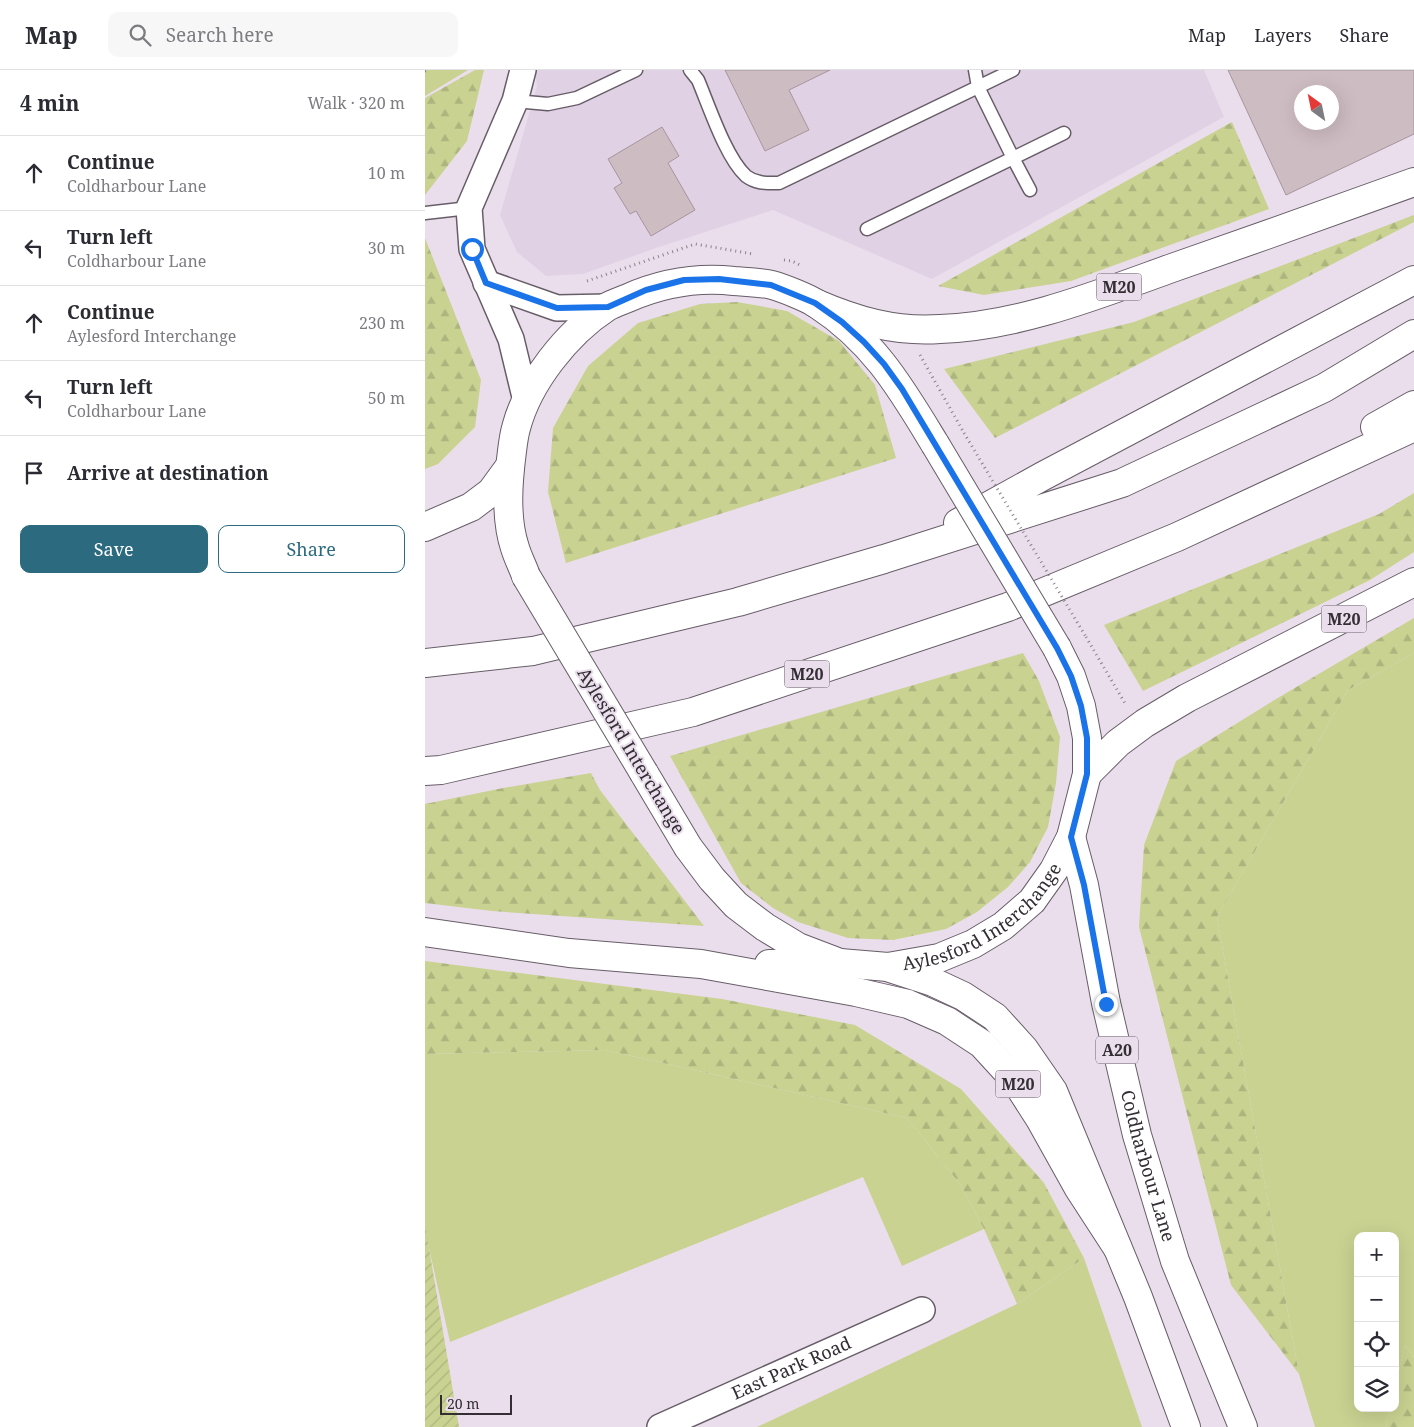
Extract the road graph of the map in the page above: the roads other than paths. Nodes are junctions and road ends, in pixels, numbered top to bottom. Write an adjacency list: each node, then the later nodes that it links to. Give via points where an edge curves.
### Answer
1 (523, 70): 7 (street)
2 (636, 70): 7 (lane, via 577,98 548,104)
3 (690, 70): 6 (lane, via 698,80 731,156 747,177 761,184 779,183)
4 (975, 70): 6 (lane)
5 (1013, 70): 6 (lane)
6 (978, 87): 9 (lane)
7 (515, 101): 12 (street)
8 (1064, 133): 9 (lane)
9 (1013, 158): 11 (lane); 14 (lane)
10 (1414, 182): 17 (main road, M20, via 1117,288 1017,318 938,330 902,328 873,324)
11 (1030, 190)
12 (469, 208): 13 (lane); 16 (street, via 472,249)
13 (425, 213)
14 (867, 229)
15 (1414, 280): 26 (main road)
16 (486, 283): 18 (street, via 557,308); 20 (street, via 511,339)
17 (815, 303): 18 (main road, Aylesford Interchange, via 771,285 719,279 684,280 646,290); 30 (main road, Aylesford Interchange, bridge, via 864,342 902,389 1057,648 1081,706 1087,738)
18 (608, 307): 20 (main road, Aylesford Interchange, via 562,347)
19 (1414, 334): 26 (main road, via 1324,388 1122,483)
20 (526, 400): 23 (main road, Aylesford Interchange, via 515,429)
21 (1414, 405): 25 (main road, M20)
22 (1414, 427): 25 (main road, M20)
23 (510, 466): 24 (main road, via 491,492 471,507); 33 (main road, Aylesford Interchange, bridge, via 509,515 515,547 526,576 688,847 736,905 798,947)
24 (425, 526)
25 (1177, 537): 29 (main road, M20, via 1008,607 693,712)
26 (904, 553): 28 (main road, via 737,602 533,651)
27 (1414, 582): 30 (main road, M20, via 1187,698 1118,743)
28 (425, 663)
29 (425, 772)
30 (1087, 774): 31 (main road, Aylesford Interchange)
31 (1071, 837): 35 (main road, Aylesford Interchange, via 1032,901 1003,926 973,944 939,958); 40 (main road, Coldharbour Lane / A20, via 1137,1135 1175,1261)
32 (425, 932): 34 (main road, M20, via 569,953)
33 (840, 963): 34 (main road, M20); 35 (main road, Aylesford Interchange)
34 (701, 964): 36 (main road, M20, via 908,1004 947,1021 982,1044 1015,1080 1041,1119 1078,1187)
35 (888, 967): 36 (main road, via 963,996 995,1017 1024,1049 1053,1091)
36 (1117, 1248): 39 (main road)
37 (922, 1310): 38 (street, East Park Road)
38 (660, 1427)
39 (1186, 1427)
40 (1243, 1427)

